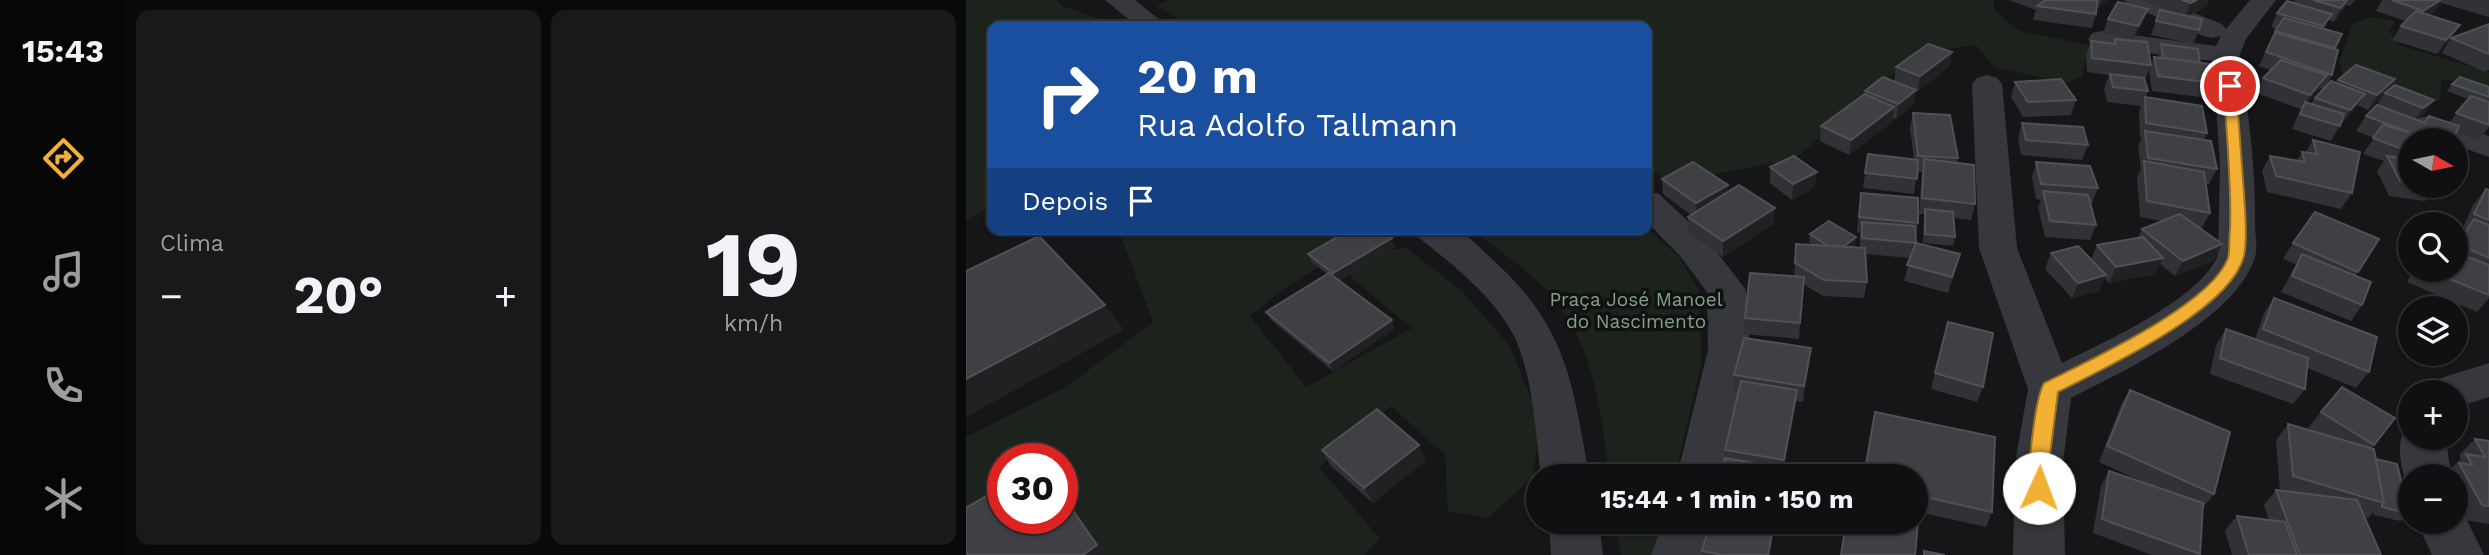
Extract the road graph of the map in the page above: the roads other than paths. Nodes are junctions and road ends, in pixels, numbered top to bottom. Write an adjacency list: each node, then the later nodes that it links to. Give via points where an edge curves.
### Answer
1 (1118, 0): 4 (street)
2 (2137, 0): 6 (street)
3 (2263, 0): 6 (street)
4 (1147, 21)
5 (2102, 39): 6 (street)
6 (2229, 46): 14 (street, via 2236,257 2225,277 2195,306 2133,346)
7 (1987, 84): 14 (street, via 1998,248)
8 (2430, 125): 9 (street)
9 (2489, 147)
10 (1652, 207): 16 (street, via 1693,247 1726,290 1729,350)
11 (1439, 235): 15 (street, via 1501,291 1535,338 1546,371)
12 (2489, 380): 13 (street)
13 (2468, 387)
14 (2050, 388): 22 (street, via 2039,463)
15 (1563, 464)
16 (1705, 464)
17 (1575, 534): 20 (street)
18 (1684, 534): 21 (street)
19 (2448, 534): 23 (street)
20 (1577, 555)
21 (1677, 555)
22 (2039, 555)
23 (2458, 555)

